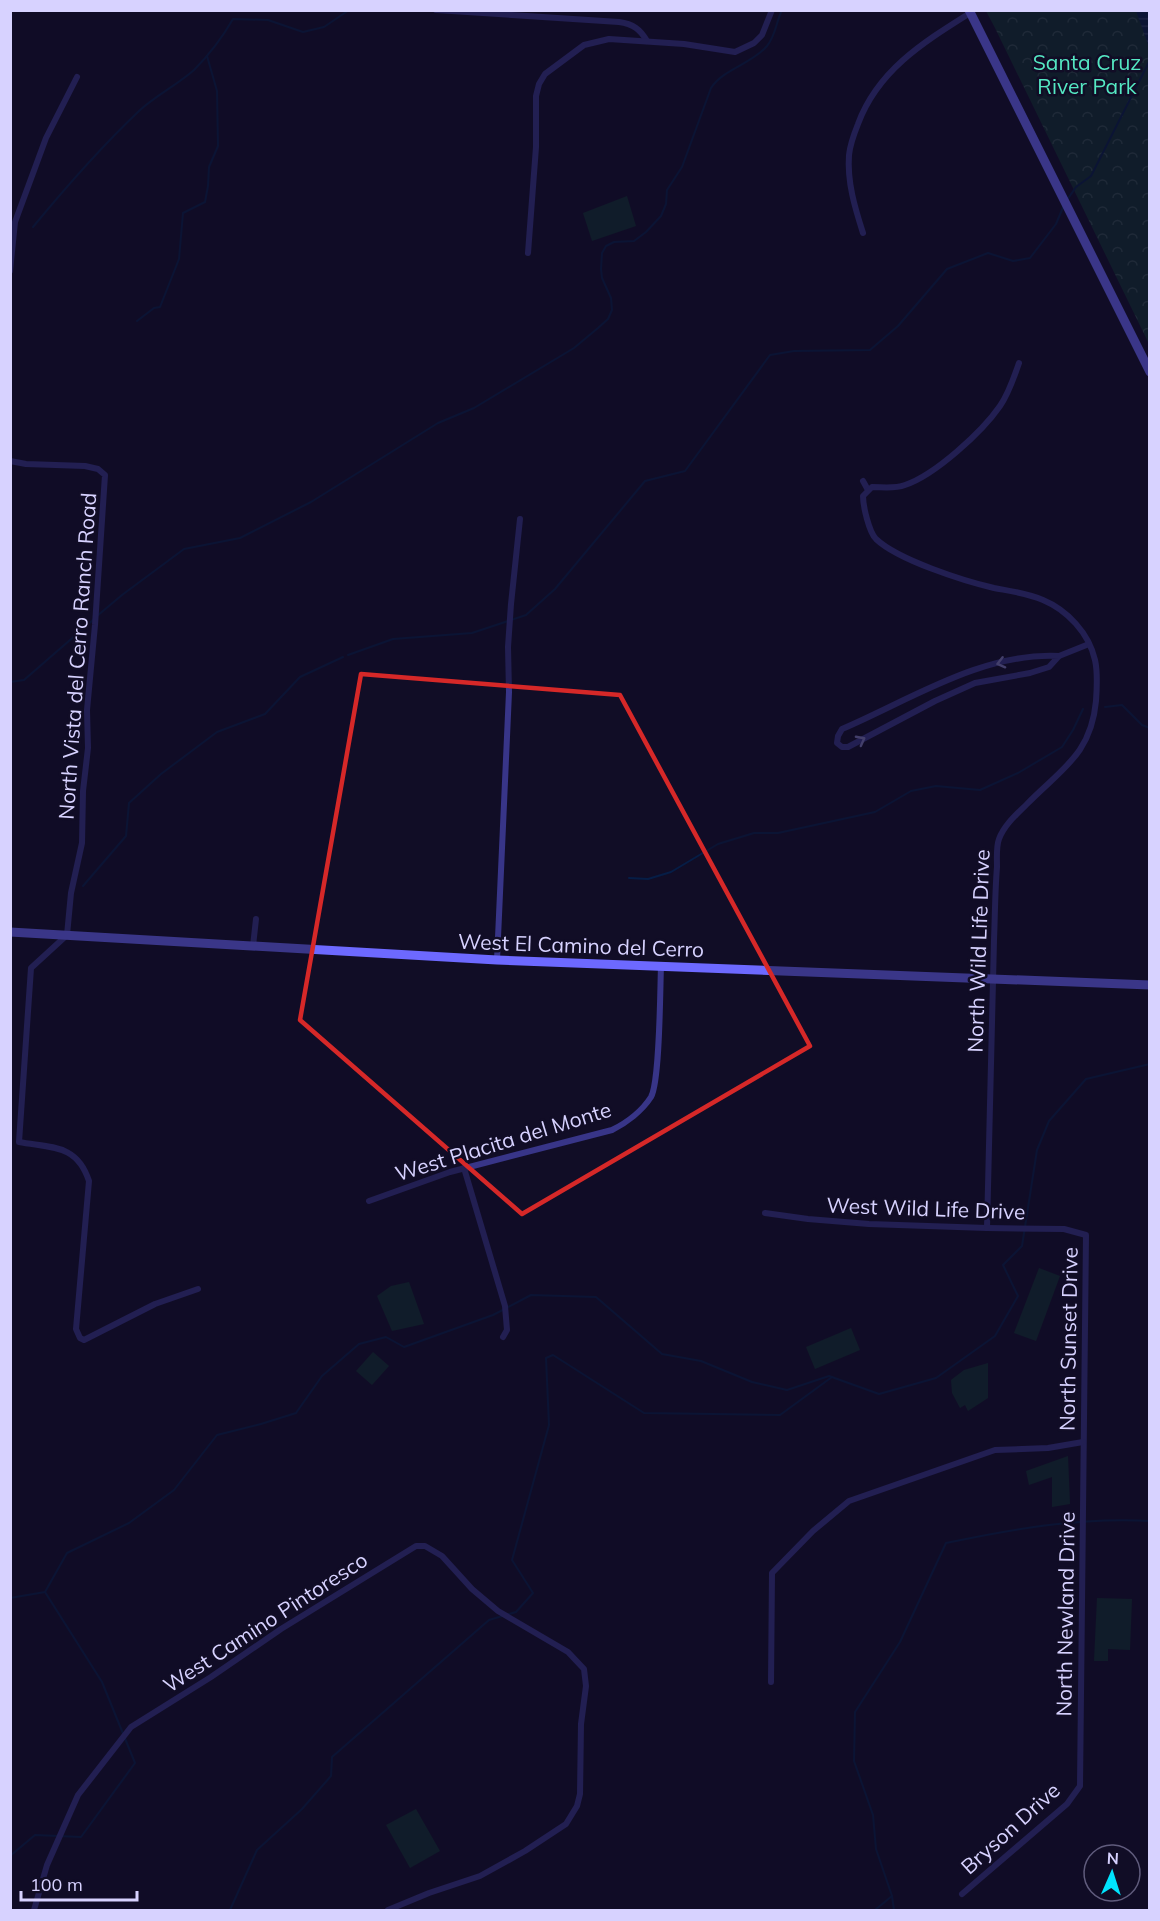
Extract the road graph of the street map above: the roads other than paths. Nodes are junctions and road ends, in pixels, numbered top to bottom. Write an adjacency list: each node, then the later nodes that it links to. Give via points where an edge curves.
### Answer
1 (436, 10): 4 (street, via 619,22 641,30)
2 (772, 10): 4 (street, via 762,35 735,52)
3 (970, 12): 6 (street, via 920,45 878,85 864,109 849,154 853,199); 10 (street)
4 (647, 41): 7 (street, via 609,39 584,45 556,64 539,84)
5 (77, 77): 8 (street, via 46,138 15,222)
6 (863, 232)
7 (528, 253)
8 (10, 271)
9 (1019, 363): 13 (street, via 1002,404 956,451 913,482)
10 (1149, 372)
11 (10, 462): 19 (street, North Vista del Cerro Ranch Road, via 85,466 105,475 87,711 82,843)
12 (863, 481): 13 (street)
13 (868, 490): 15 (street, North Wild Life Drive, via 863,502 875,538 934,570 1045,600 1077,624)
14 (520, 519): 21 (street, via 509,636)
15 (1089, 644): 16 (street); 23 (street, North Wild Life Drive, via 1095,658 1096,698 1094,718 1084,745 1017,813 998,841)
16 (1059, 656): 16 (street, one-way to 16, via 1011,660 967,672 842,729 837,743 848,747 975,683 1049,667)
17 (256, 919): 20 (street)
18 (10, 932): 19 (street, West El Camino del Cerro)
19 (67, 935): 20 (street, West El Camino del Cerro); 30 (street, via 31,968 19,1142 68,1151 78,1159 89,1181 77,1333 84,1340 154,1304)
20 (253, 946): 21 (street, West El Camino del Cerro)
21 (497, 960): 22 (street, West El Camino del Cerro)
22 (661, 966): 23 (street, West El Camino del Cerro); 25 (street, West Placita del Monte, via 652,1096 612,1130)
23 (993, 978): 24 (street, West El Camino del Cerro); 28 (street, North Wild Life Drive)
24 (1149, 985)
25 (464, 1168): 26 (street, West Placita del Monte); 31 (street, via 505,1306 507,1330)
26 (369, 1201)
27 (765, 1213): 28 (street, West Wild Life Drive, via 869,1224)
28 (987, 1228): 29 (street, West Wild Life Drive, via 1064,1229)
29 (1086, 1235): 32 (street, North Sunset Drive)
30 (198, 1289)
31 (503, 1337)
32 (1083, 1442): 33 (street, via 995,1450 849,1501 772,1573); 34 (street, North Newland Drive)
33 (771, 1682)
34 (1080, 1786): 35 (street, Bryson Drive, via 1067,1804)
35 (962, 1894)
36 (34, 1911): 37 (street, West Camino Pintoresco, via 47,1865 78,1796 130,1727 416,1546 425,1546 442,1556 498,1611 568,1652 584,1668 580,1794 578,1806 566,1824 525,1851 480,1876)
37 (388, 1911)

